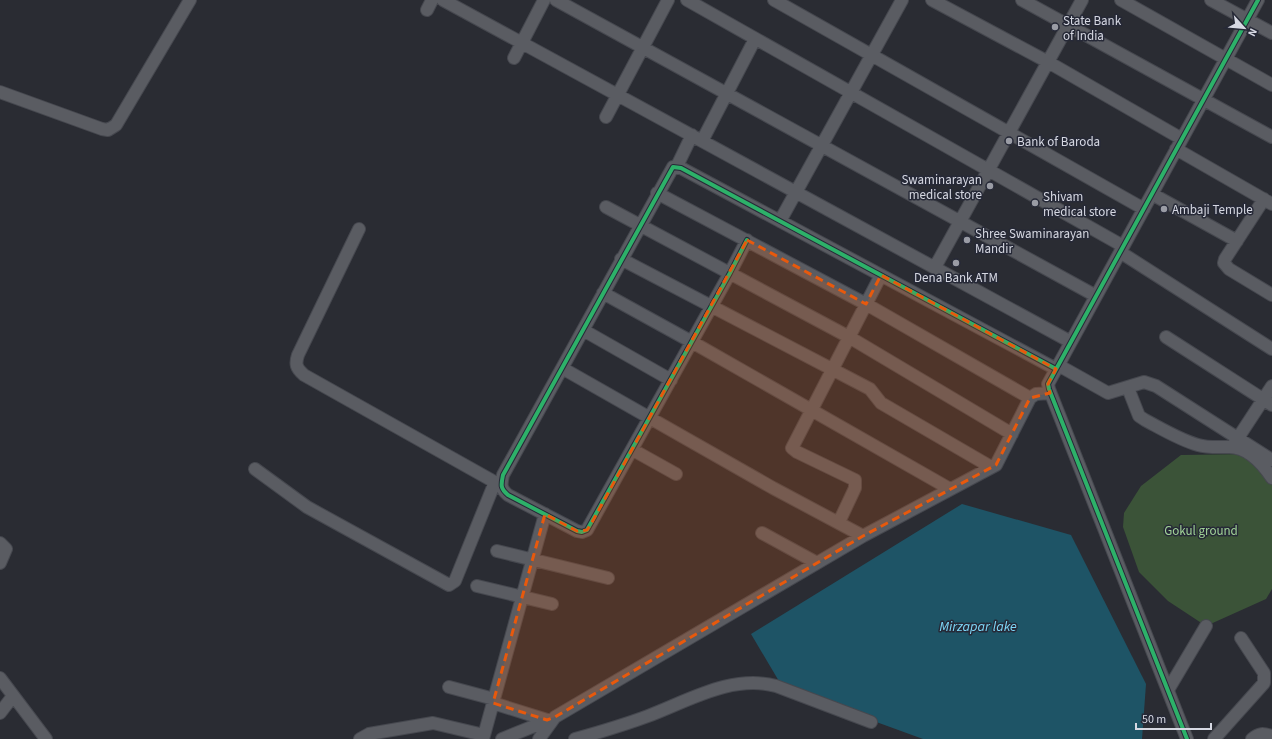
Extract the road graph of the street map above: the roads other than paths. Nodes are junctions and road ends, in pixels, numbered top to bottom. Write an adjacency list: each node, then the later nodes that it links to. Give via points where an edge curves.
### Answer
1 (190, 0): 26 (street, via 112,128 102,129)
2 (443, 0): 19 (street)
3 (544, 0): 19 (street)
4 (556, 0): 20 (street)
5 (668, 0): 20 (street)
6 (687, 0): 18 (street)
7 (774, 0): 21 (street)
8 (902, 0): 21 (street)
9 (932, 0): 24 (street)
10 (1022, 0): 16 (street)
11 (1082, 0): 16 (street)
12 (1120, 0): 23 (street)
13 (1211, 0): 15 (street)
14 (1258, 0): 15 (street)
15 (1247, 20): 17 (street); 23 (street)
16 (1068, 25): 24 (street); 30 (street)
17 (1272, 33)
18 (756, 39): 27 (street); 28 (street)
19 (522, 43): 22 (street); 29 (street)
20 (642, 48): 28 (street); 29 (street)
21 (871, 55): 27 (street); 32 (street)
22 (514, 58)
23 (1226, 58): 25 (street); 30 (street)
24 (1048, 62): 32 (street); 35 (street)
25 (1272, 85)
26 (0, 92)
27 (850, 93): 36 (street); 38 (street)
28 (727, 94): 33 (street); 36 (street)
29 (617, 95): 31 (street); 33 (street)
30 (1203, 100): 34 (street); 35 (street)
31 (606, 117)
32 (1009, 133): 38 (street); 44 (street)
33 (697, 138): 37 (street); 39 (street)
34 (1272, 138)
35 (1179, 144): 41 (street); 42 (street)
36 (822, 146): 39 (street); 46 (street)
37 (677, 166): 40 (street, via 670,169); 45 (street)
38 (988, 171): 46 (street); 51 (street)
39 (796, 192): 45 (street); 53 (street)
40 (657, 193): 47 (street); 49 (street)
41 (1152, 194): 44 (street); 50 (street)
42 (1269, 199): 50 (street)
43 (606, 207): 47 (street)
44 (1144, 209): 51 (street)
45 (780, 221): 55 (street)
46 (960, 221): 53 (street); 58 (street)
47 (640, 225): 52 (street); 54 (street)
48 (359, 229): 86 (street, via 298,354 297,369)
49 (747, 240): 54 (street); 59 (street)
50 (1237, 241): 57 (street, via 1225,259 1226,266)
51 (1122, 249): 58 (street); 66 (street)
52 (621, 259): 56 (street); 60 (street)
53 (935, 267): 65 (street)
54 (730, 273): 60 (street); 62 (street)
55 (881, 275): 59 (street); 67 (street)
56 (602, 293): 61 (street); 64 (street)
57 (1272, 295)
58 (1096, 296): 65 (street)
59 (866, 304): 62 (street); 74 (street)
60 (712, 307): 64 (street); 69 (street)
61 (582, 330): 68 (street); 70 (street)
62 (849, 337): 69 (street); 78 (street)
63 (1166, 337): 75 (street)
64 (692, 342): 70 (street); 76 (street)
65 (1070, 342): 67 (street)
66 (1272, 349)
67 (1057, 367): 72 (street, via 1104,392 1113,393); 73 (street, via 1048,384)
68 (562, 368): 77 (street); 86 (street)
69 (832, 369): 76 (street); 82 (street, via 873,391 881,404)
70 (671, 380): 77 (street)
71 (1272, 386): 75 (street)
72 (1128, 388): 79 (street, via 1144,382 1156,386); 79 (street, via 1139,416 1145,420 1200,446)
73 (1050, 393): 74 (street, via 1036,394); 105 (street)
74 (1030, 398): 78 (street)
75 (1267, 402): 79 (street)
76 (811, 410): 87 (street); 89 (street, via 792,448 854,480 856,488)
77 (650, 417): 80 (street); 89 (street, via 773,488)
78 (1012, 434): 82 (street, via 999,461)
79 (1235, 442): 81 (street); 85 (street, via 1261,463)
80 (633, 450): 84 (street); 88 (street, via 587,530 577,531)
81 (1272, 460)
82 (991, 467): 87 (street)
83 (255, 469): 86 (street, via 307,507 449,585 455,581)
84 (676, 474)
85 (1272, 478)
86 (498, 483): 88 (street, via 508,495)
87 (950, 489): 91 (street)
88 (545, 514): 94 (street)
89 (839, 522): 91 (street)
90 (762, 533): 95 (street)
91 (863, 536): 95 (street)
92 (0, 543): 96 (street, via 6,549)
93 (497, 551): 94 (street)
94 (533, 560): 97 (street); 99 (street)
95 (817, 563): 109 (street)
96 (0, 564)
97 (608, 578)
98 (477, 586): 99 (street)
99 (522, 597): 100 (street); 107 (street)
100 (552, 604)
101 (1206, 626): 105 (street)
102 (1241, 638): 119 (street, via 1264,673 1264,683)
103 (0, 678): 106 (street)
104 (449, 687): 107 (street)
105 (1168, 690): 118 (street)
106 (13, 696): 108 (street); 113 (street)
107 (494, 701): 109 (street); 112 (street)
108 (0, 713)
109 (551, 719): 115 (street); 116 (street)
110 (872, 722): 117 (street, via 761,682 716,689 620,726)
111 (1272, 736): 120 (street, via 1264,733)
112 (484, 737): 114 (street, via 433,723 369,734)
113 (46, 739)
114 (360, 739)
115 (502, 739)
116 (539, 739)
117 (576, 739)
118 (1187, 739)
119 (1214, 739)
120 (1252, 739)

